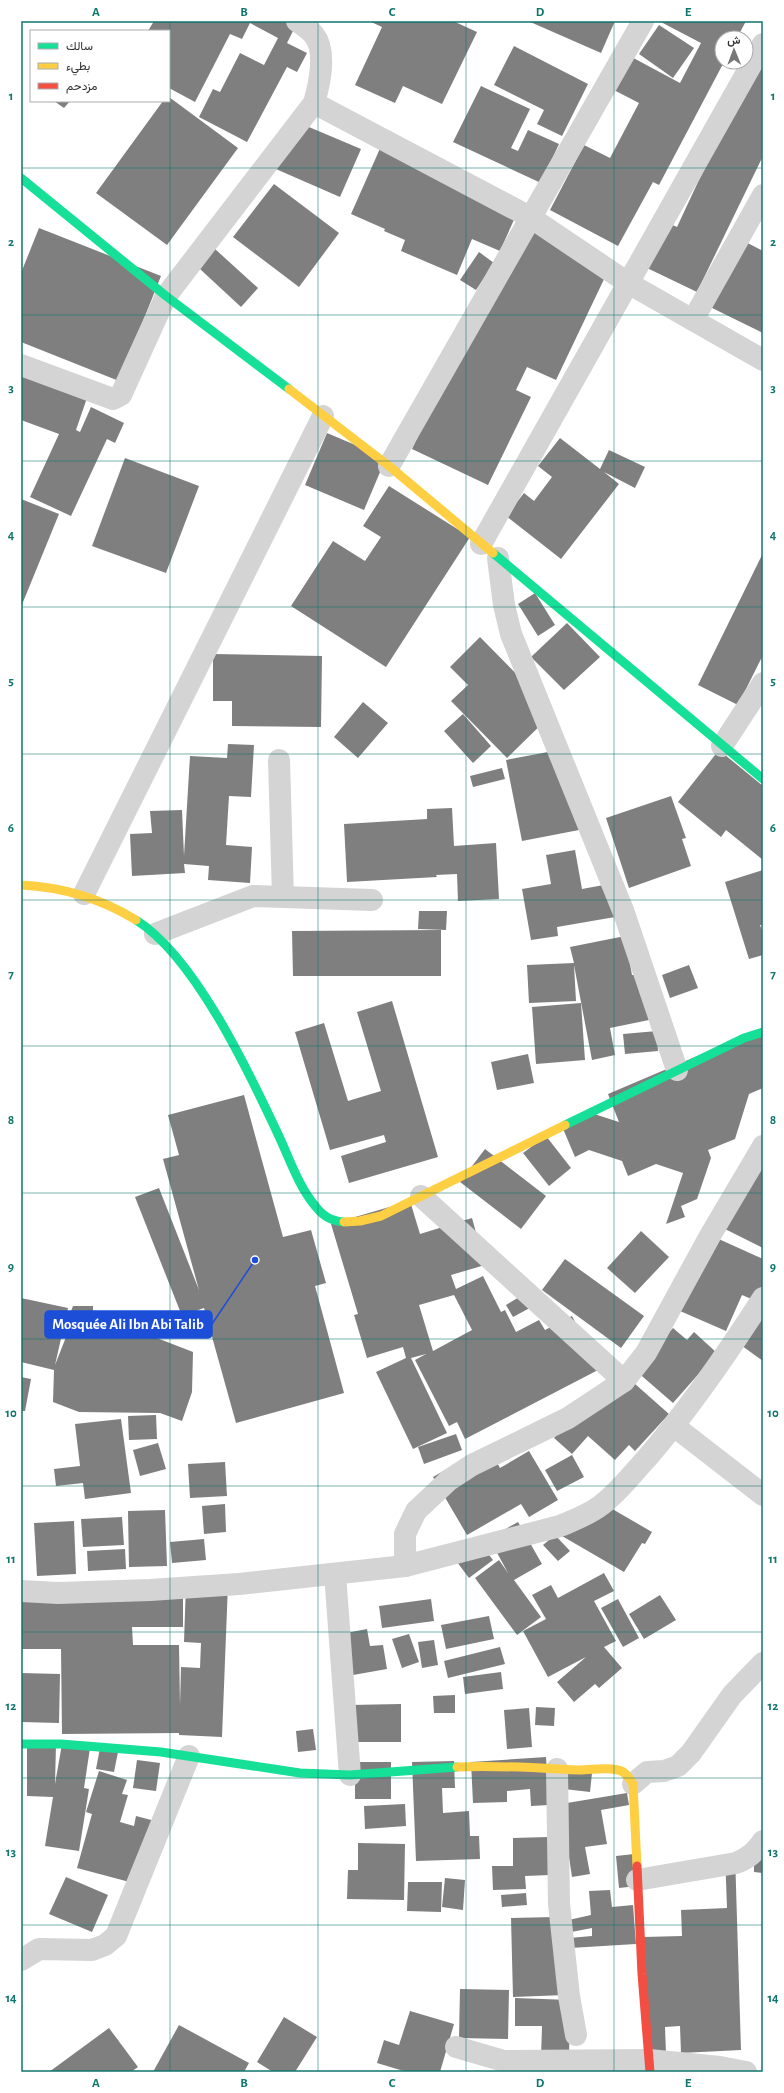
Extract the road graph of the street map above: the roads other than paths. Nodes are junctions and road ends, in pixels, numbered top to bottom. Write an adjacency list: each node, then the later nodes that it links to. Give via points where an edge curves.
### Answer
1 (297, 21): 4 (street, via 315,36 320,52 322,64)
2 (643, 21): 7 (street)
3 (763, 44): 8 (street)
4 (314, 103): 7 (street); 9 (street)
5 (21, 178): 9 (street)
6 (763, 195): 10 (street)
7 (530, 217): 8 (street); 14 (street)
8 (628, 282): 10 (street); 15 (street)
9 (166, 296): 12 (street, via 121,395 113,399); 13 (street)
10 (693, 320): 11 (street)
11 (763, 360)
12 (21, 365)
13 (323, 416): 14 (street); 22 (street)
14 (389, 466): 15 (street)
15 (481, 544): 16 (street)
16 (498, 558): 18 (street); 27 (street, via 504,605 511,634 624,914)
17 (763, 683): 18 (street)
18 (722, 746): 20 (street)
19 (279, 760): 23 (street)
20 (763, 779)
21 (21, 885): 22 (street)
22 (84, 894): 25 (street, via 121,911)
23 (283, 897): 24 (street); 25 (street, via 253,896)
24 (372, 900)
25 (155, 934): 29 (street, via 180,961 218,1019 249,1074 308,1195 324,1216 341,1222 362,1222 381,1216)
26 (763, 1032): 27 (street, via 744,1038)
27 (677, 1070): 29 (street)
28 (763, 1146): 31 (street, via 646,1353)
29 (421, 1196): 31 (street)
30 (763, 1298): 32 (street, via 721,1363)
31 (624, 1381): 34 (street, via 568,1418 472,1465 449,1480 416,1511 405,1534)
32 (674, 1426): 33 (street); 34 (street, via 622,1486 583,1517 526,1536)
33 (763, 1495)
34 (405, 1566): 35 (street)
35 (335, 1574): 36 (street, via 150,1590 58,1593); 41 (street)
36 (21, 1591)
37 (763, 1663): 42 (street, via 732,1695 691,1753 678,1766 664,1771 647,1772)
38 (21, 1744): 39 (street, via 119,1748)
39 (189, 1756): 41 (street, via 300,1773); 45 (street, via 116,1936 105,1946 92,1950 39,1949)
40 (557, 1769): 41 (street, via 477,1766); 42 (street, via 620,1770); 46 (street, via 559,1904)
41 (350, 1775)
42 (633, 1784): 44 (street)
43 (763, 1841): 44 (street, via 756,1851 736,1863)
44 (637, 1880): 48 (street)
45 (21, 1960)
46 (576, 2035)
47 (456, 2047): 48 (street, via 504,2061)
48 (650, 2066): 49 (street, via 720,2067)
49 (746, 2072)

